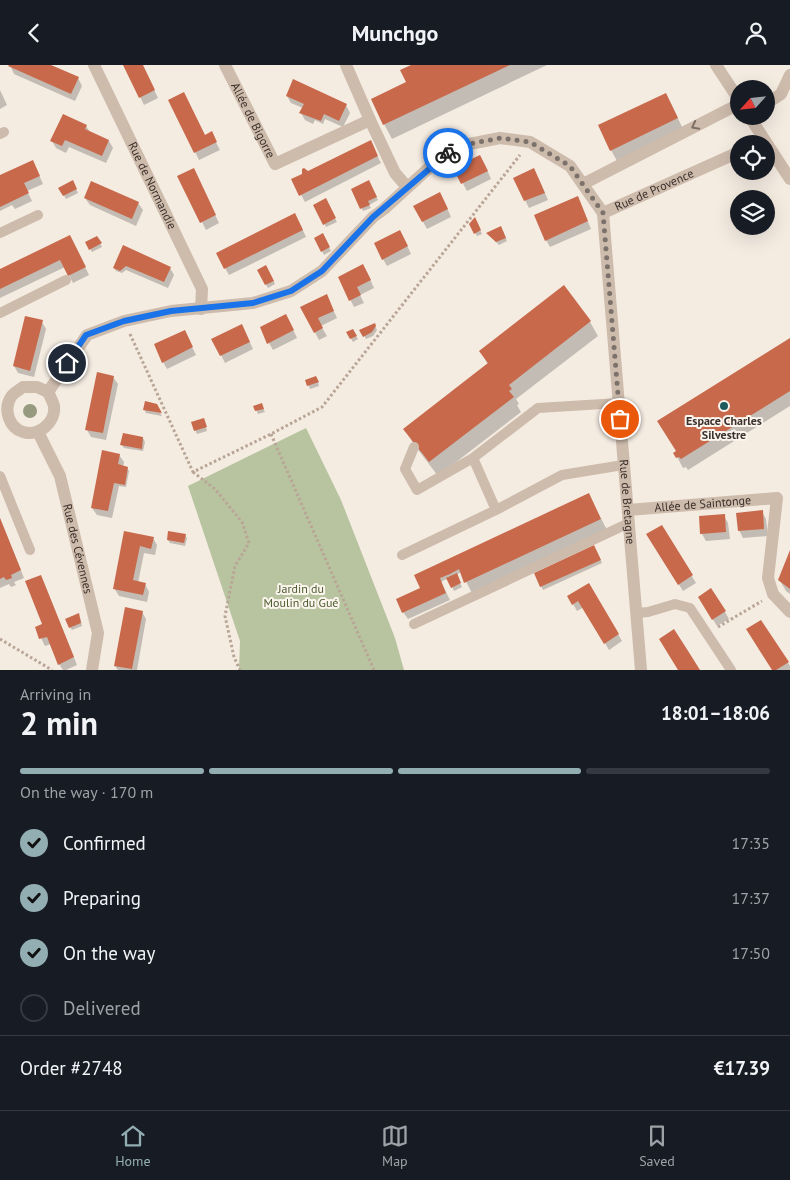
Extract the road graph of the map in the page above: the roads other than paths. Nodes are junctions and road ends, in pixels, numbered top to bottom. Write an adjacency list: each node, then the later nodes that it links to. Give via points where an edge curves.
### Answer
1 (94, 65): 19 (street, Rue de Normandie, via 202,289)
2 (225, 65): 9 (street, Allée de Bigorre, via 275,164)
3 (346, 65): 9 (street)
4 (716, 65): 6 (street)
5 (790, 75): 7 (street)
6 (730, 88)
7 (775, 98)
8 (730, 107): 13 (street, one-way to 13)
9 (370, 120): 14 (street, via 395,173)
10 (730, 156): 15 (street, Rue de Provence)
11 (775, 160): 12 (street)
12 (790, 179)
13 (583, 184): 14 (street, Rue de Provence, via 570,166 530,142 500,138 459,146 442,156); 15 (street, Rue de Provence)
14 (407, 187): 19 (street, Rue de Provence, via 373,217 322,271 291,291 253,303)
15 (603, 213): 23 (street, Rue de Bretagne)
16 (38, 215): 17 (lane)
17 (0, 233)
18 (66, 280): 20 (lane)
19 (200, 309): 21 (street, Rue de Provence, via 171,311 124,321 86,335)
20 (0, 313)
21 (48, 392): 22 (street, via 37,387 23,387); 24 (street, via 54,407 50,423)
22 (4, 400): 24 (street, via 11,424 23,432)
23 (619, 403): 26 (lane, via 538,408); 27 (street, Rue de Bretagne)
24 (38, 432): 36 (street, Rue des Cévennes, via 60,476 98,633)
25 (414, 447): 26 (lane, via 405,469 416,490)
26 (473, 458): 29 (lane)
27 (623, 465): 29 (lane, via 562,475); 30 (street, Rue de Bretagne)
28 (0, 476): 31 (lane)
29 (496, 510): 32 (lane)
30 (628, 517): 33 (street, Allée de Saintonge, via 777,498 768,578 773,594); 34 (street, Rue de Bretagne); 35 (lane)
31 (30, 550)
32 (402, 555)
33 (790, 612)
34 (636, 613): 37 (street, Rue de Bretagne); 38 (lane, via 675,604 690,608)
35 (414, 624)
36 (92, 670)
37 (641, 670)
38 (731, 670)

